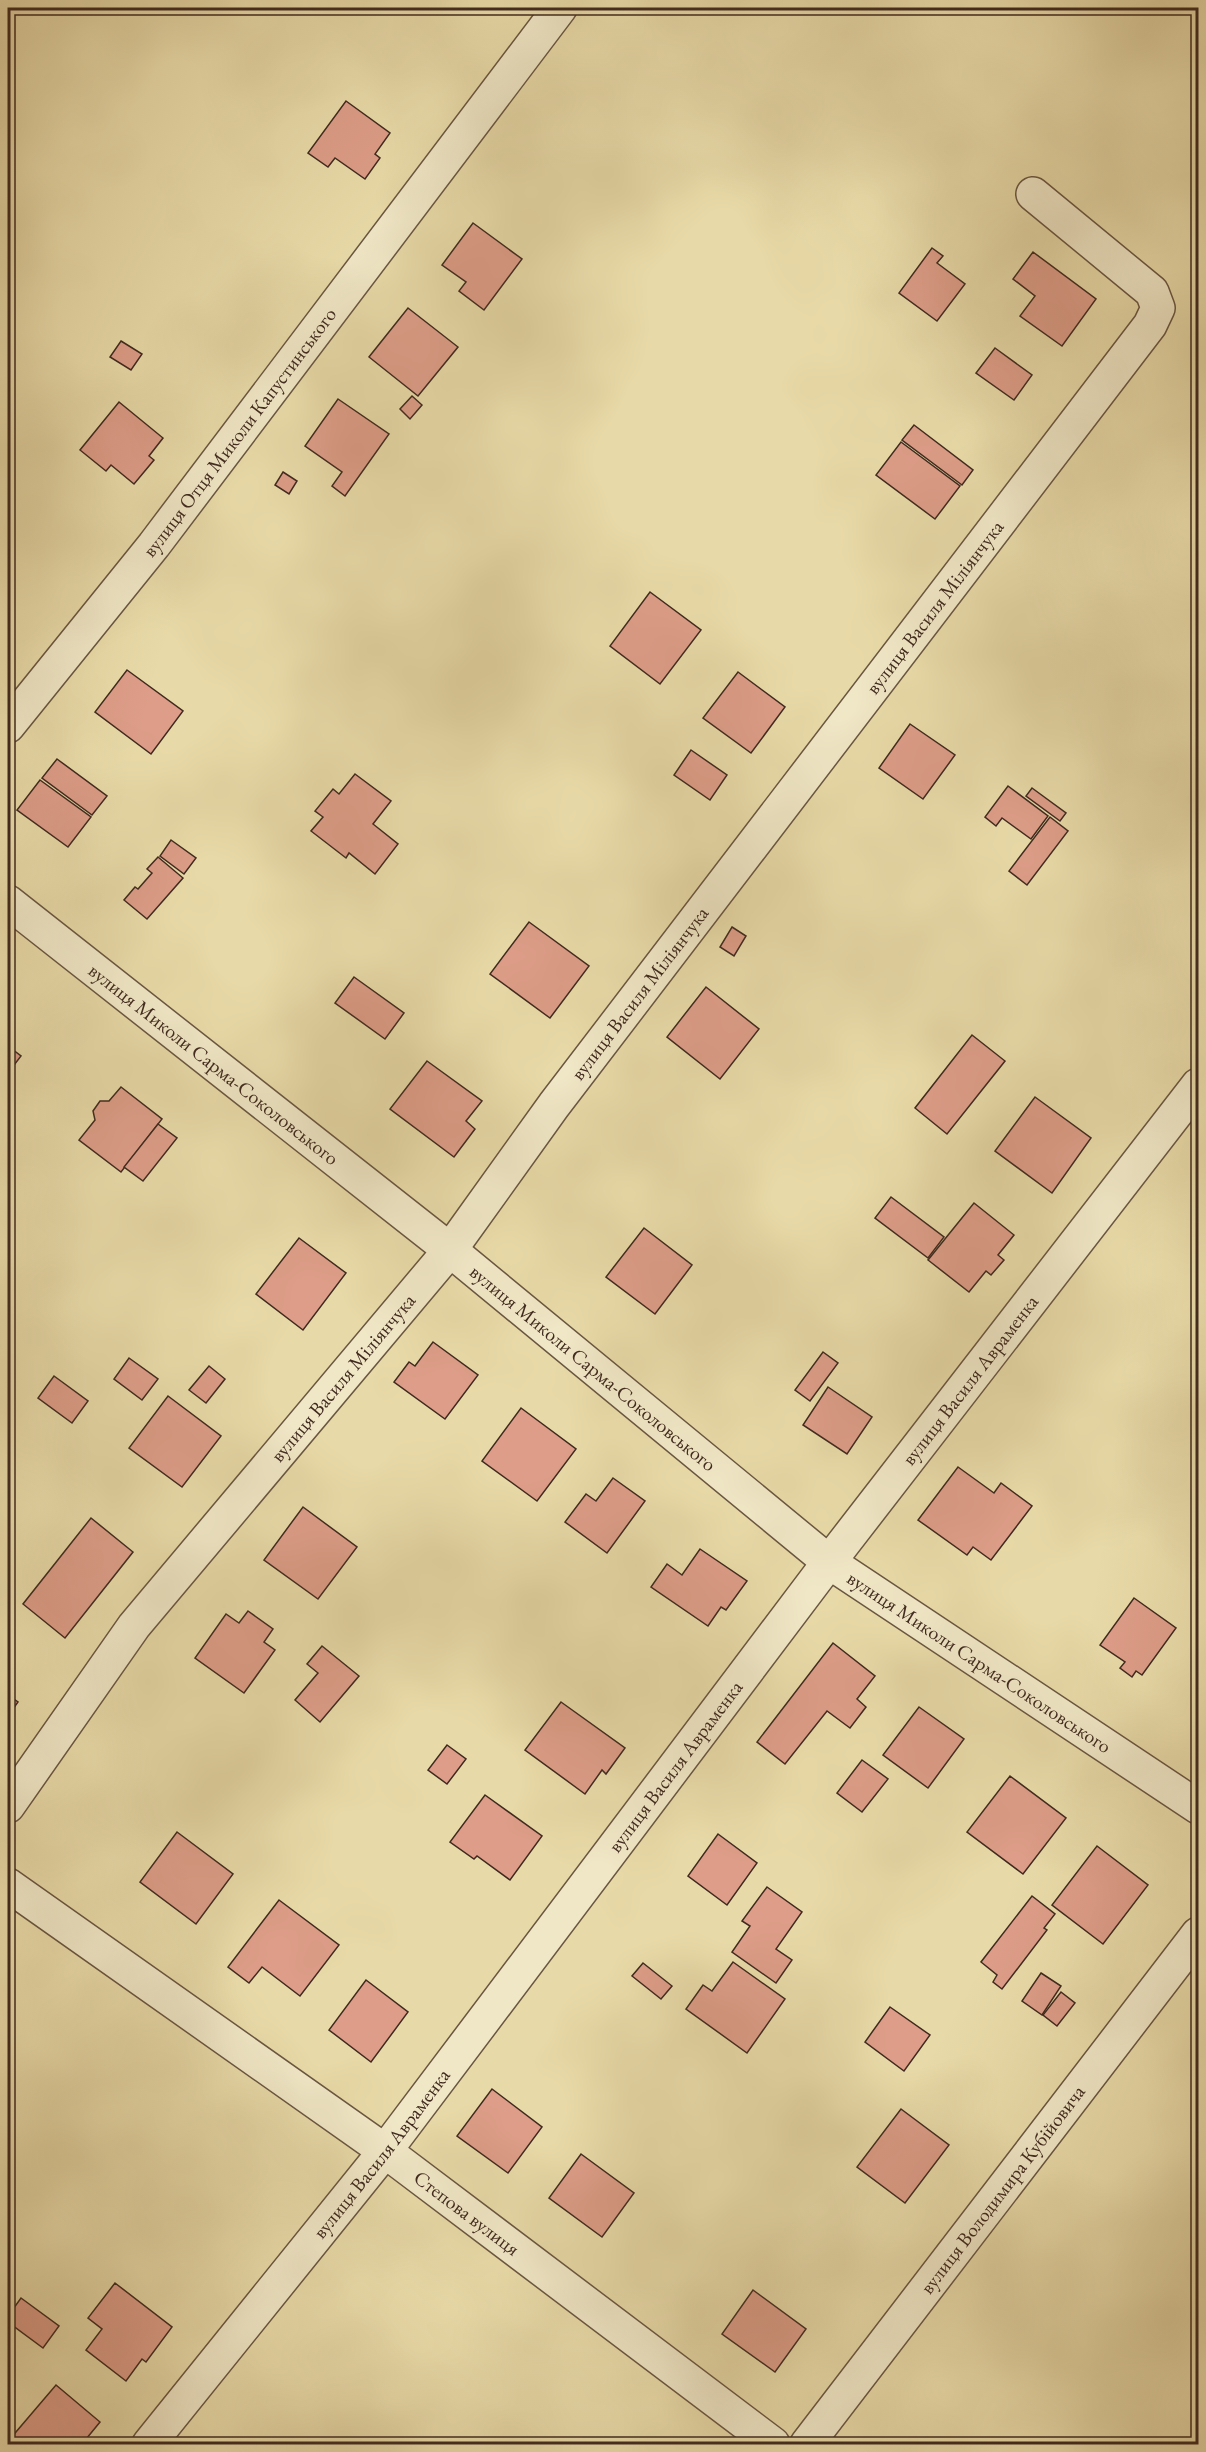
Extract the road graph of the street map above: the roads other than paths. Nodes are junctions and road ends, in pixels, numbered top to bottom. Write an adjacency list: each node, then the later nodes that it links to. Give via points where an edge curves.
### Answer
1 (560, 8): 3 (street, вулиця Отця Миколи Капустинського, via 154,545)
2 (1033, 194): 6 (street, вулиця Василя Міліянчука, via 1152,292 1158,308 1155,316 554,1105)
3 (8, 726)
4 (8, 902): 6 (street, вулиця Миколи Сарма-Соколовського)
5 (1198, 1085): 7 (street, вулиця Василя Авраменка)
6 (450, 1250): 7 (street, вулиця Миколи Сарма-Соколовського); 8 (street, вулиця Василя Міліянчука, via 134,1626)
7 (829, 1562): 9 (street, вулиця Миколи Сарма-Соколовського); 12 (street, вулиця Василя Авраменка)
8 (8, 1806)
9 (1198, 1807)
10 (8, 1885): 12 (street, Степова вулиця)
11 (1198, 1934): 15 (street, вулиця Володимира Кубійовича)
12 (385, 2151): 13 (street, вулиця Василя Авраменка); 14 (street, Степова вулиця)
13 (149, 2445)
14 (773, 2445)
15 (807, 2445)

